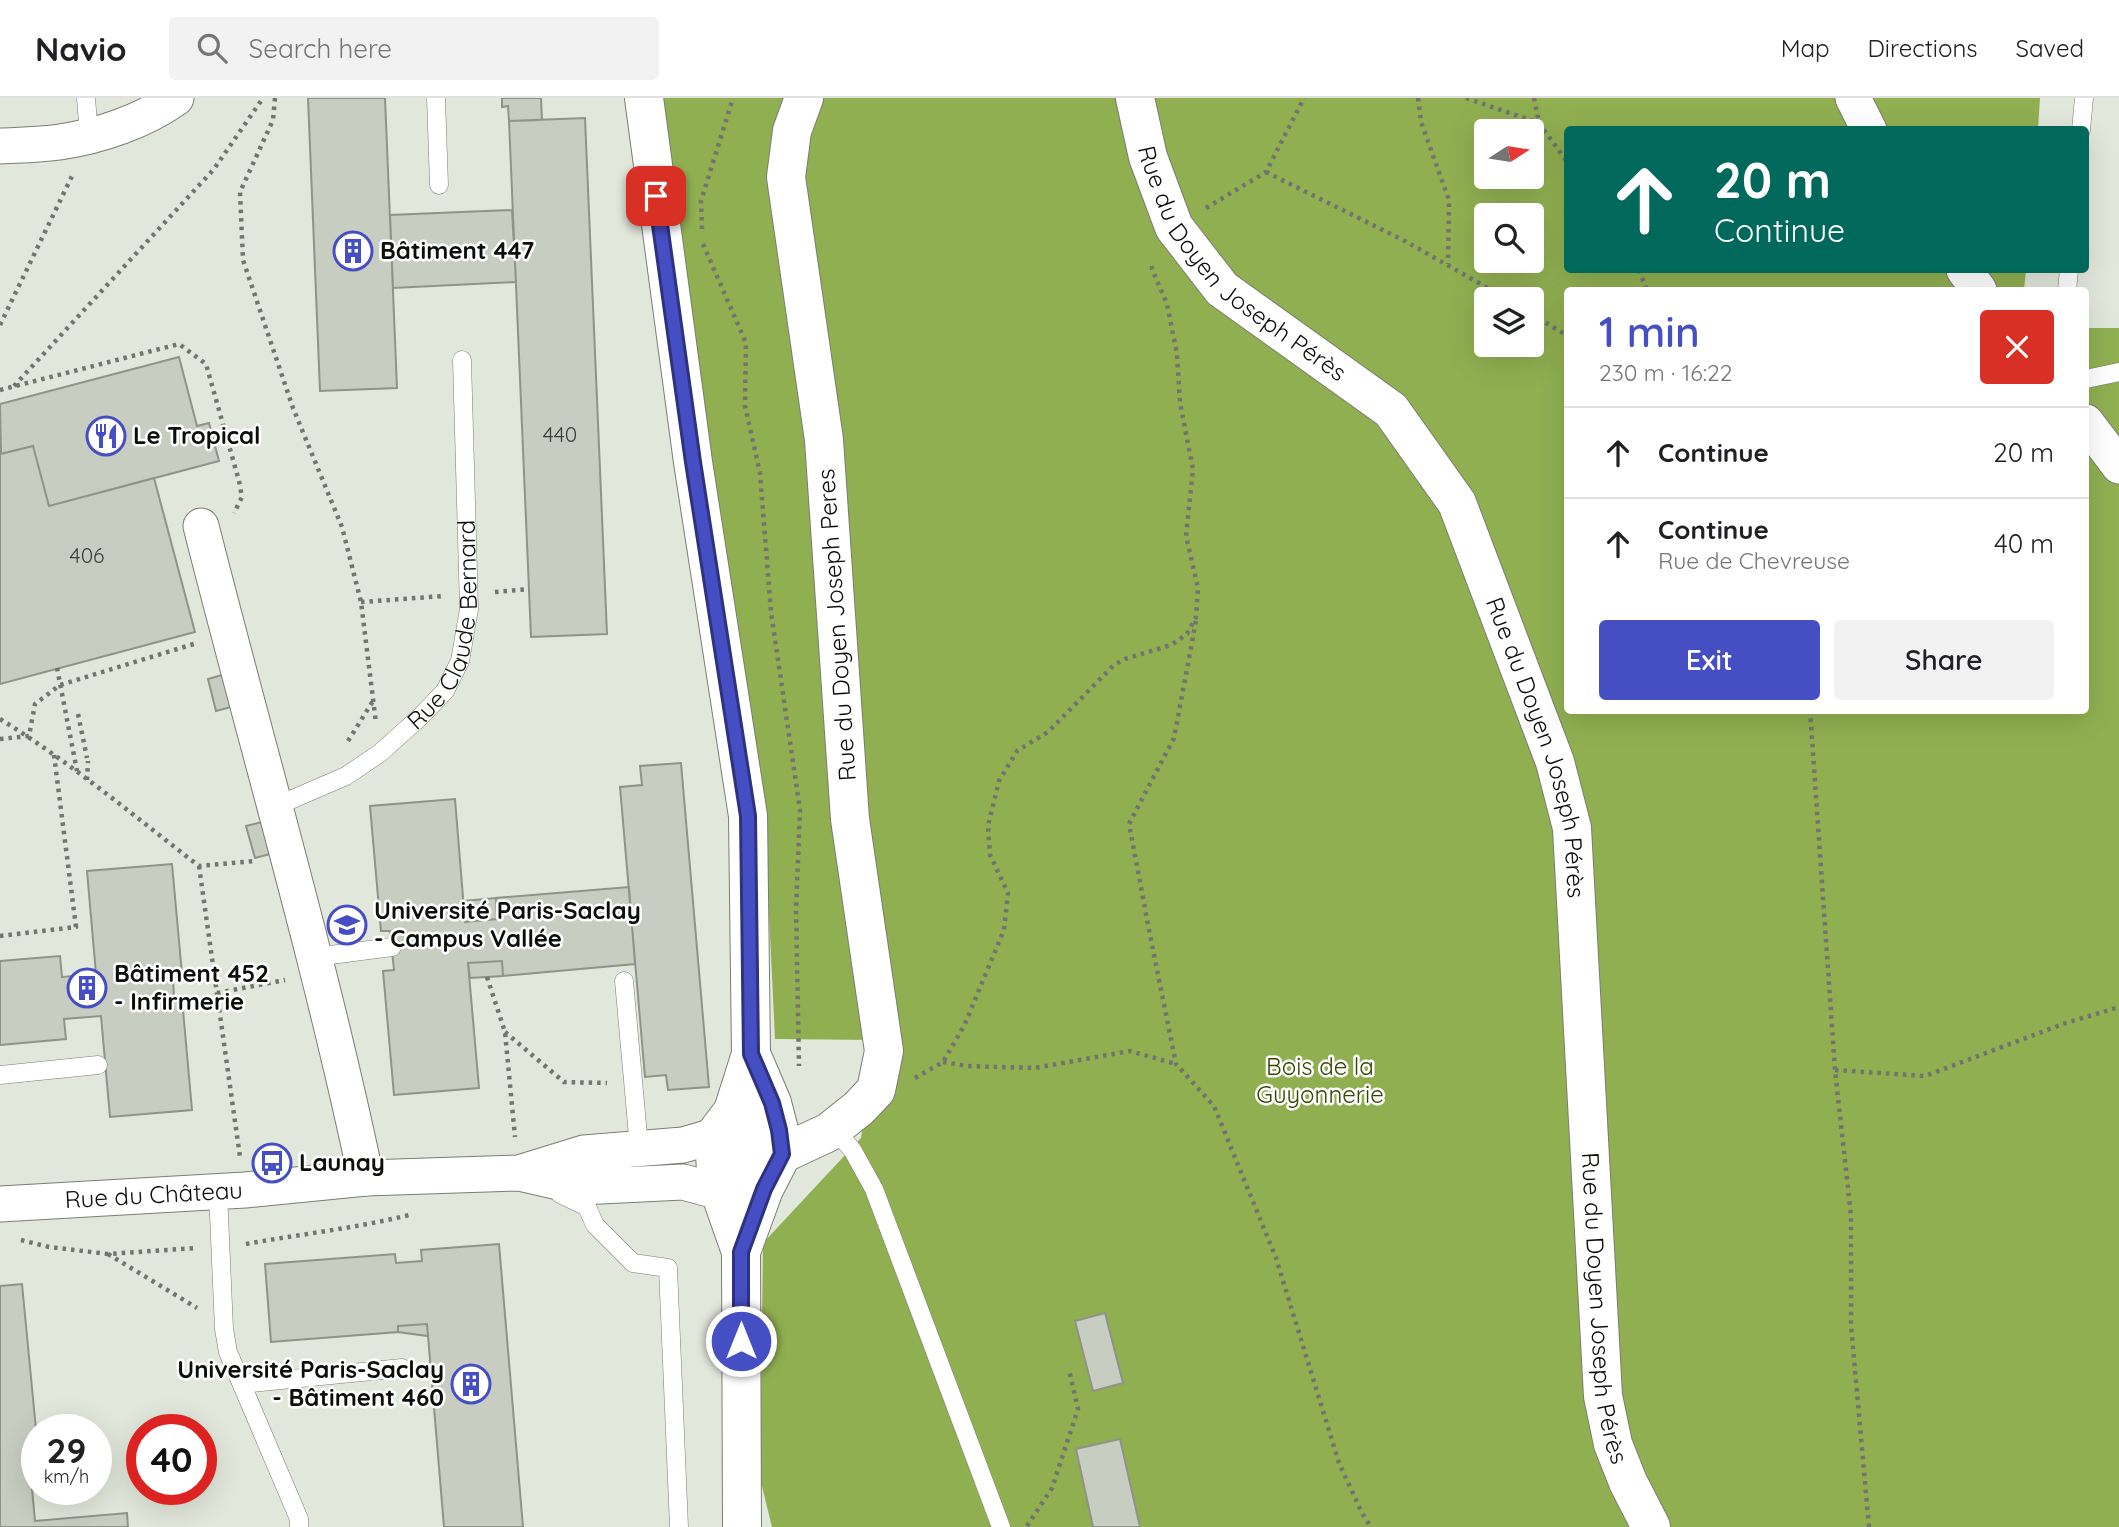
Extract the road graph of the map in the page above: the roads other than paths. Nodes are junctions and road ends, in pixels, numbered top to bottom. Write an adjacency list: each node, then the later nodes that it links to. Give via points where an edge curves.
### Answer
1 (86, 98): 12 (lane)
2 (176, 98): 12 (street)
3 (436, 98): 13 (lane)
4 (644, 98): 24 (street, via 693,462 748,816)
5 (804, 98): 27 (street, Rue du Doyen Joseph Peres, via 792,131 786,177 824,440 850,819 884,1051 876,1090 859,1108)
6 (1135, 98): 44 (street, Rue du Doyen Joseph Pérès, via 1148,156 1174,227 1222,289 1391,410 1457,503 1555,762 1572,828 1603,1396 1613,1444)
7 (1853, 98): 9 (street)
8 (2084, 98): 10 (lane)
9 (1867, 126)
10 (2081, 126)
11 (0, 146): 12 (street, via 60,142)
12 (83, 150)
13 (439, 185)
14 (462, 360): 20 (lane, Rue Claude Bernard, via 470,609 460,661 445,691 380,753 346,776)
15 (2119, 372): 16 (lane)
16 (2089, 378)
17 (2089, 426): 18 (street)
18 (2119, 466)
19 (201, 526): 20 (street)
20 (274, 807): 22 (street)
21 (392, 947): 22 (lane)
22 (315, 957): 32 (street)
23 (624, 981): 29 (lane)
24 (751, 1054): 27 (street); 28 (street)
25 (98, 1065): 26 (lane)
26 (0, 1075)
27 (809, 1121): 28 (street, via 748,1104); 30 (street, Rue du Doyen Joseph Peres); 30 (street, via 779,1130); 43 (lane, via 853,1151 874,1189)
28 (723, 1123): 29 (street, Rue du Château, via 683,1145); 30 (street); 33 (street, via 735,1152); 35 (street, via 716,1171)
29 (639, 1147): 31 (street, Rue du Château, via 584,1153)
30 (782, 1154): 33 (street)
31 (519, 1172): 32 (street, Rue du Château); 35 (street, Rue du Château, via 580,1187 683,1182); 41 (lane, via 587,1208 594,1226 633,1263 668,1268)
32 (366, 1178): 34 (street, Rue du Château)
33 (764, 1189): 35 (street, Rue du Château); 37 (street)
34 (218, 1192): 36 (street, Rue du Château); 39 (lane, via 224,1329 228,1353)
35 (720, 1192): 37 (street)
36 (0, 1204)
37 (741, 1252): 42 (street)
38 (402, 1368): 39 (lane)
39 (242, 1384): 40 (lane)
40 (299, 1527)
41 (679, 1527)
42 (741, 1527)
43 (1001, 1527)
44 (1651, 1527)

